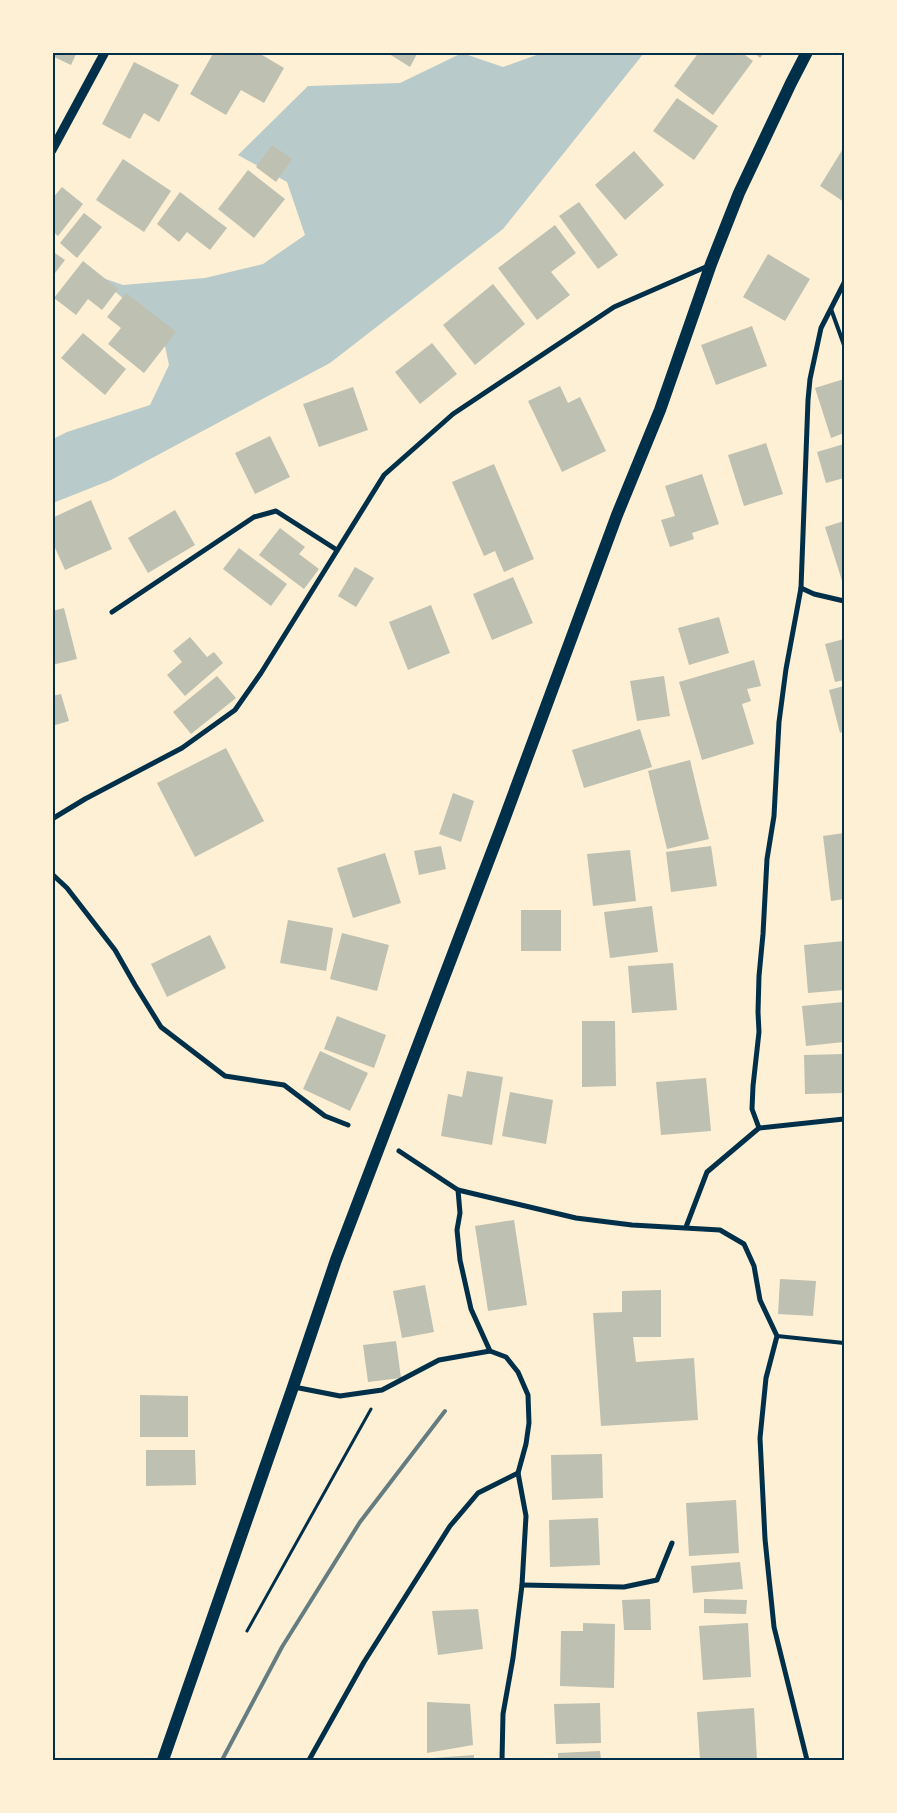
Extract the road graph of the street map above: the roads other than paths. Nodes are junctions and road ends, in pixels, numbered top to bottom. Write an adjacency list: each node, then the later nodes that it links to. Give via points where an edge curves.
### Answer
1 (105, 52): 3 (street)
2 (807, 52): 4 (main road, via 739,193)
3 (52, 150)
4 (712, 264): 8 (street, via 614,307 453,414 384,475); 23 (main road, via 660,410 617,515 336,1260)
5 (844, 283): 6 (street)
6 (831, 310): 7 (lane); 9 (street, via 821,328 810,379)
7 (844, 345)
8 (337, 550): 11 (street, via 276,511 254,517); 12 (street, via 235,710 182,748)
9 (801, 588): 10 (street); 16 (street, via 782,695 774,816 767,859 752,1109)
10 (844, 601)
11 (112, 612)
12 (52, 819)
13 (52, 874): 15 (street, via 67,888 115,950 161,1027 225,1076 284,1085 325,1116)
14 (844, 1119): 16 (street)
15 (348, 1125)
16 (759, 1128): 19 (street, via 707,1172)
17 (399, 1151): 18 (street)
18 (458, 1190): 19 (street, via 576,1218); 22 (street, via 460,1213 456,1230 460,1260 471,1309)
19 (686, 1227): 20 (street, via 720,1230 744,1244 754,1266 760,1300)
20 (777, 1336): 21 (lane); 30 (street, via 766,1378 760,1438 765,1539 774,1627)
21 (844, 1343)
22 (490, 1351): 23 (street, via 438,1360 382,1390 340,1396); 24 (street, via 506,1357 518,1372 528,1395 529,1423)
23 (293, 1387): 27 (main road)
24 (518, 1473): 26 (street, via 526,1516); 28 (street, via 478,1493 450,1526 364,1662)
25 (672, 1543): 26 (street, via 657,1580 624,1587)
26 (522, 1585): 29 (street, via 503,1714)
27 (163, 1760)
28 (309, 1760)
29 (502, 1760)
30 (806, 1760)

